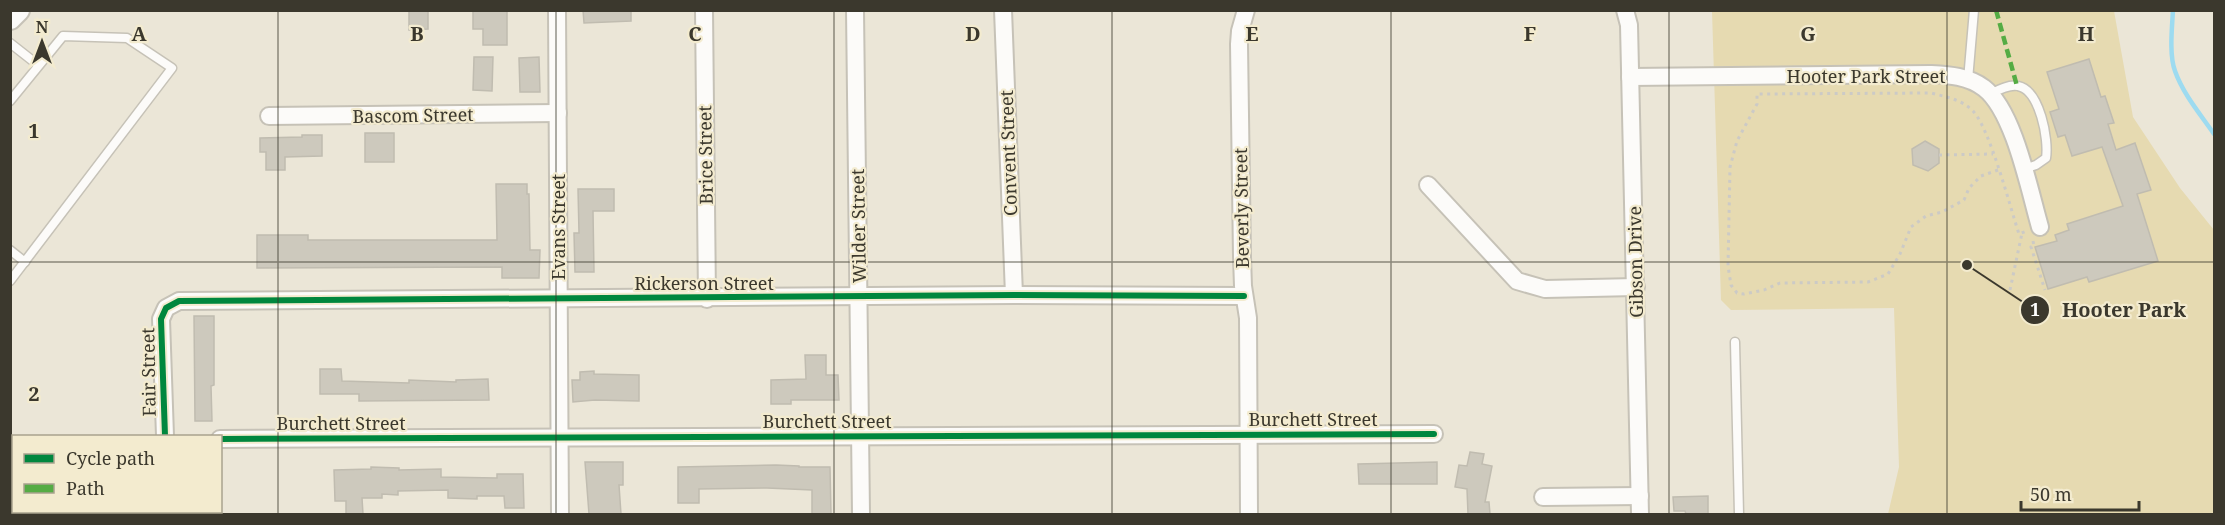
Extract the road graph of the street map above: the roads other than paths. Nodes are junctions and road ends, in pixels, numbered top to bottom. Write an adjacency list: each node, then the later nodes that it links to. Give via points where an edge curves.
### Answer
1 (18, 10): 9 (main road)
2 (557, 10): 16 (street, Evans Street)
3 (704, 10): 29 (street, Brice Street)
4 (855, 10): 28 (street, Wilder Street)
5 (1003, 10): 25 (street, Convent Street)
6 (1246, 10): 26 (street, Beverly Street, via 1239,44)
7 (1625, 10): 12 (street, Gibson Drive)
8 (1974, 10): 13 (lane)
9 (10, 18)
10 (10, 43): 11 (lane)
11 (38, 65): 15 (lane); 22 (lane, via 63,36 127,38 172,69)
12 (1630, 77): 13 (street, Hooter Park Street, via 1931,74); 24 (street, Gibson Drive)
13 (1968, 80): 14 (street, Hooter Park Street)
14 (1990, 94): 18 (street, Hooter Park Street, via 2009,123); 18 (lane, via 2017,86 2031,92 2039,108 2048,146 2046,158)
15 (10, 101)
16 (558, 113): 17 (street, Bascom Street); 27 (street, Evans Street)
17 (269, 116)
18 (2023, 169): 20 (street, Hooter Park Street)
19 (1428, 185): 24 (street, via 1517,280 1545,289)
20 (2040, 227)
21 (10, 250): 22 (lane)
22 (25, 262): 23 (lane)
23 (10, 281)
24 (1636, 287): 38 (street, Gibson Drive)
25 (1014, 296): 26 (street, Rickerson Street); 28 (street, Rickerson Street)
26 (1244, 296): 34 (street, Beverly Street, via 1248,318)
27 (559, 298): 29 (street, Rickerson Street); 30 (street, Rickerson Street, via 188,301); 35 (street, Evans Street)
28 (859, 298): 29 (street, Rickerson Street); 36 (street, Wilder Street)
29 (707, 299)
30 (166, 308): 33 (street, Fair Street, via 161,319)
31 (1736, 342): 44 (lane)
32 (1434, 434): 34 (street, Burchett Street)
33 (165, 435)
34 (1249, 435): 36 (street, Burchett Street); 42 (street, Beverly Street)
35 (560, 436): 36 (street, Burchett Street); 37 (street, Burchett Street); 40 (street, Evans Street)
36 (860, 436): 41 (street, Wilder Street)
37 (222, 439)
38 (1640, 496): 39 (street); 43 (street, Gibson Drive)
39 (1543, 497)
40 (560, 514)
41 (861, 514)
42 (1249, 514)
43 (1640, 514)
44 (1739, 514)

